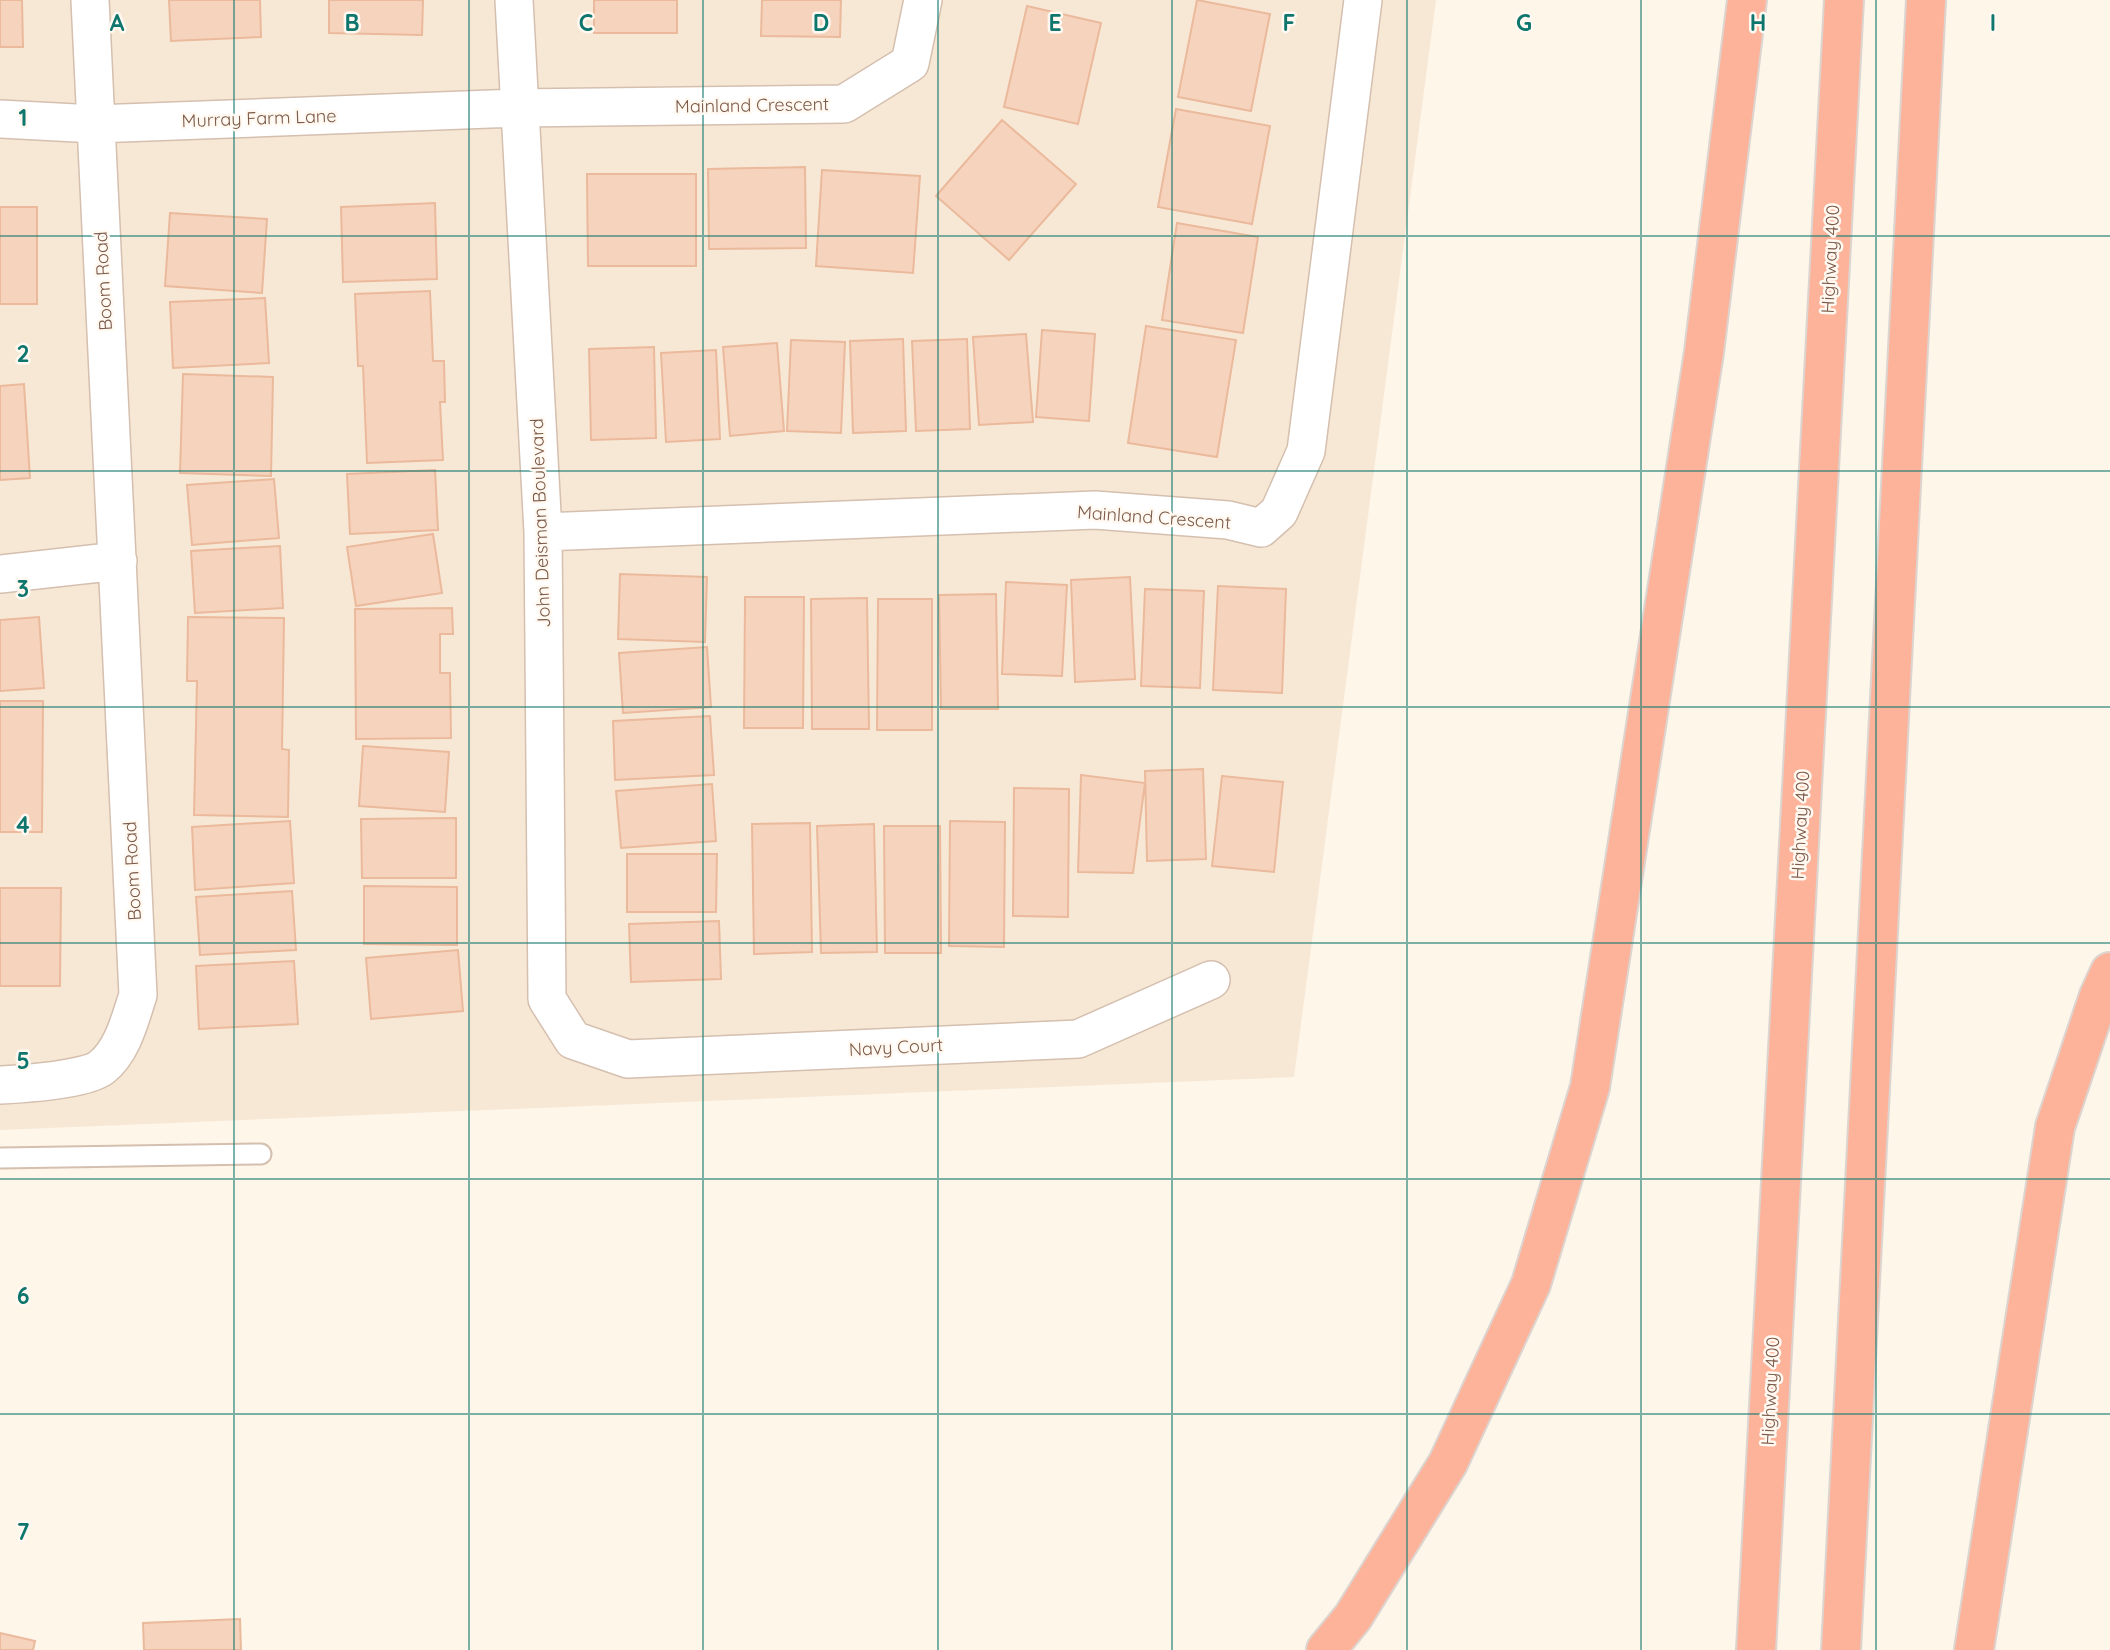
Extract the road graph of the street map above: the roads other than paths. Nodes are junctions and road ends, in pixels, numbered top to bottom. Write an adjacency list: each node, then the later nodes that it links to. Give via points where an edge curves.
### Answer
1 (90, 0): 10 (street, Boom Road)
2 (514, 0): 8 (street, John Deisman Boulevard)
3 (923, 0): 8 (street, Mainland Crescent, via 910,63 844,104)
4 (1363, 0): 11 (street, Mainland Crescent, via 1306,451 1279,512 1261,528 1227,520 1095,510)
5 (1747, 0): 20 (highway, via 1704,352 1590,1087 1531,1284 1453,1451 1353,1617)
6 (1844, 0): 21 (highway, Highway 400)
7 (1926, 0): 22 (highway)
8 (518, 108): 10 (street, Murray Farm Lane); 11 (street, John Deisman Boulevard)
9 (0, 119): 10 (street, Murray Farm Lane)
10 (95, 124): 12 (street, Boom Road)
11 (543, 533): 16 (street, John Deisman Boulevard, via 547,999)
12 (118, 561): 13 (street); 17 (street, Boom Road, via 138,995 122,1039 101,1069 43,1083)
13 (0, 574)
14 (2110, 972): 23 (highway, via 2055,1127)
15 (1211, 980): 16 (street, Navy Court, via 1078,1039 628,1059)
16 (573, 1040)
17 (0, 1085)
18 (261, 1154): 19 (lane)
19 (0, 1157)
20 (1326, 1650)
21 (1756, 1650)
22 (1841, 1650)
23 (1974, 1650)

